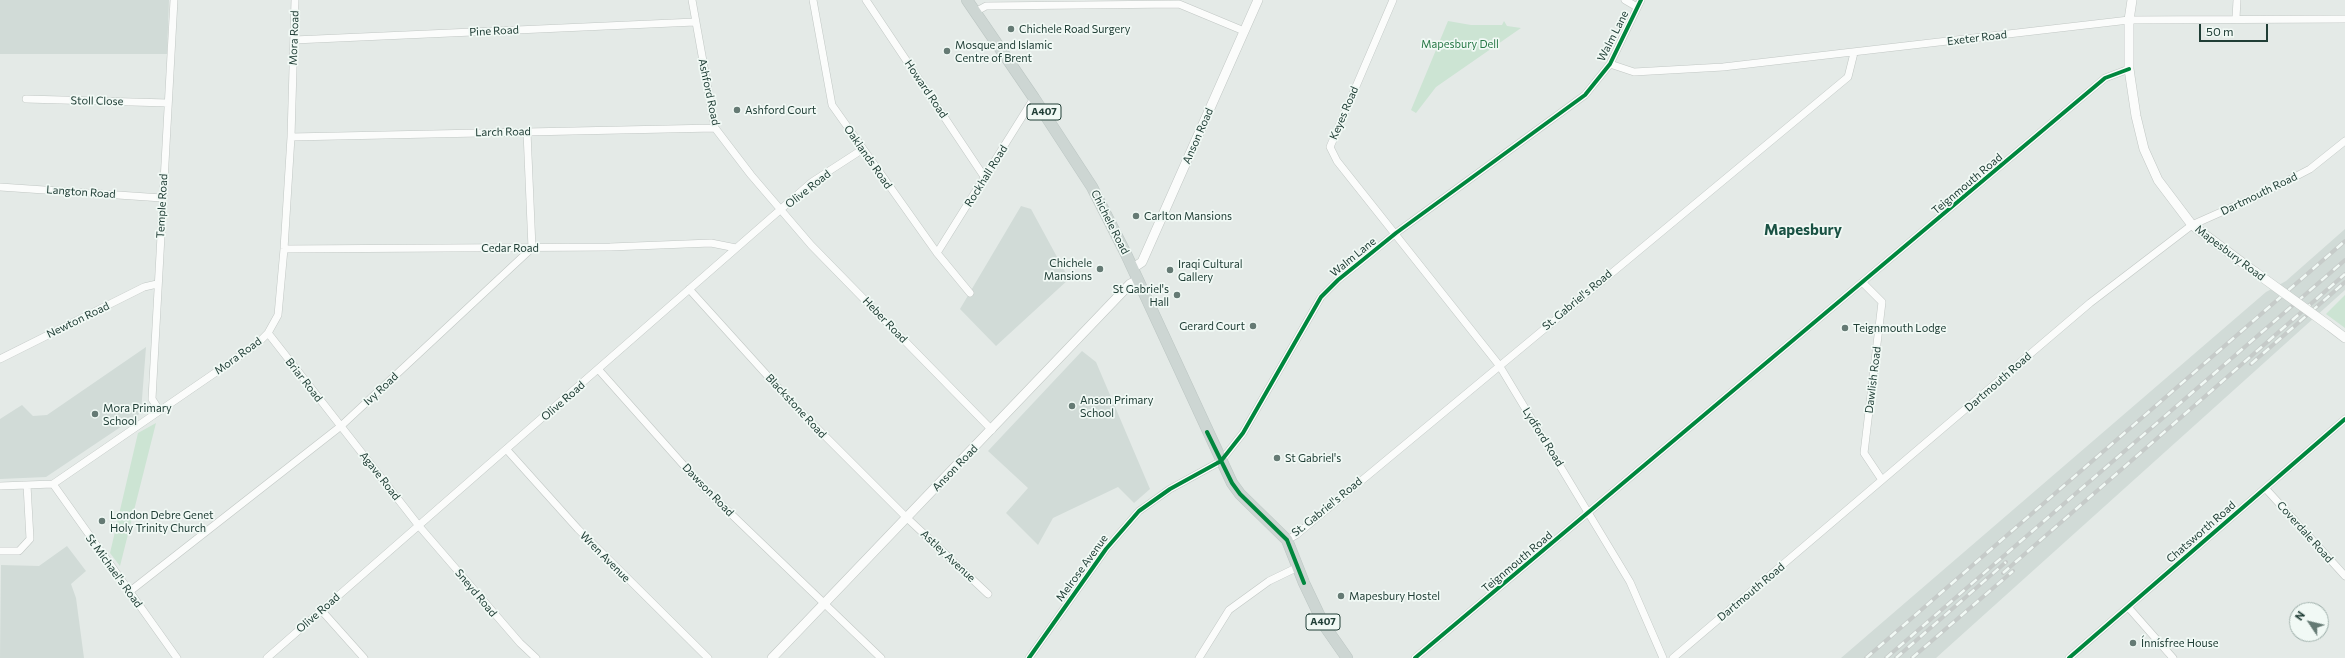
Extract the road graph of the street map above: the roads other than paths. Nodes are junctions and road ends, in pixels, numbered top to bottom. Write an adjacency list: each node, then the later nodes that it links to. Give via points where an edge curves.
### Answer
1 (174, 0): 26 (street, Temple Road)
2 (296, 0): 20 (street, Mora Road)
3 (692, 0): 18 (street, Ashford Road)
4 (813, 0): 31 (street, Oaklands Road, via 832,105)
5 (866, 0): 32 (street, Howard Road)
6 (967, 0): 14 (main road, Chichele Road / A407)
7 (1258, 0): 19 (street, Anson Road)
8 (1393, 0): 37 (street, Keyes Road, via 1330,147 1338,161)
9 (1625, 0): 13 (street)
10 (2132, 0): 17 (street, Mapesbury Road)
11 (2237, 0): 15 (street)
12 (1053, 3): 14 (street, via 986,6); 19 (street, via 1179,4)
13 (1639, 3): 22 (street, Walm Lane)
14 (975, 12): 24 (main road, Chichele Road / A407)
15 (2236, 18): 16 (street, Exeter Road); 17 (street, Exeter Road)
16 (2345, 19)
17 (2129, 20): 21 (street, Exeter Road); 23 (street, Mapesbury Road)
18 (695, 22): 20 (street, Pine Road); 27 (street, Ashford Road)
19 (1244, 31): 42 (street, Anson Road, via 1142,262)
20 (294, 40): 29 (street, Mora Road)
21 (1854, 53): 22 (street, Exeter Road, via 1723,67 1634,72); 51 (street, St. Gabriel's Road, via 1848,77)
22 (1610, 64): 37 (street, Walm Lane, via 1585,95)
23 (2129, 69): 36 (street, Mapesbury Road, via 2144,148 2158,180); 44 (street, Teignmouth Road, via 2105,78)
24 (1034, 98): 32 (street, Rockhall Road); 42 (main road, Chichele Road / A407, via 1092,187)
25 (26, 99): 26 (street, Stoll Close)
26 (168, 103): 34 (street, Temple Road)
27 (715, 128): 28 (street, Larch Road); 35 (street, Ashford Road)
28 (527, 132): 29 (street, Larch Road); 38 (street)
29 (291, 137): 40 (street, Mora Road)
30 (2345, 141): 36 (street, Dartmouth Road, via 2310,169)
31 (863, 149): 35 (street, Olive Road, via 812,182); 41 (street, Oaklands Road)
32 (985, 178): 41 (street, Rockhall Road)
33 (0, 187): 34 (street, Langton Road)
34 (162, 198): 45 (street, Temple Road)
35 (782, 209): 39 (street, Olive Road); 56 (street, Heber Road, via 811,245)
36 (2192, 225): 49 (street, Mapesbury Road, bridge); 59 (street, Dartmouth Road, via 2090,303)
37 (1396, 233): 51 (street, Lydford Road); 58 (street, Walm Lane, via 1321,297 1243,433)
38 (532, 248): 39 (street, Cedar Road, via 711,243); 40 (street, Cedar Road); 55 (street, Ivy Road)
39 (736, 248): 46 (street, Olive Road)
40 (284, 249): 48 (street, Mora Road, via 278,315)
41 (937, 253): 47 (street, Oaklands Road)
42 (1133, 268): 43 (main road, Chichele Road / A407)
43 (1138, 280): 56 (street, Anson Road, via 1130,284); 58 (main road, Chichele Road / A407)
44 (1864, 283): 59 (street, Dawlish Road, via 1882,302 1864,453); 64 (street, Teignmouth Road)
45 (157, 284): 50 (street, Newton Road); 53 (street, Temple Road, via 152,399)
46 (689, 289): 52 (street, Olive Road); 65 (street, Blackstone Road, via 793,404)
47 (970, 293)
48 (268, 333): 53 (street, Mora Road, via 257,344); 55 (street, Briar Road)
49 (2345, 338)
50 (0, 359)
51 (1499, 365): 64 (street, Lydford Road); 67 (street, St. Gabriel's Road)
52 (598, 370): 57 (street, Olive Road); 73 (street, Dawson Road, via 703,487)
53 (159, 410): 60 (street, Mora Road)
54 (2345, 419): 63 (street, Chatsworth Road)
55 (341, 426): 66 (street, Agave Road); 71 (street, Ivy Road)
56 (992, 430): 65 (street, Anson Road)
57 (507, 450): 66 (street, Olive Road); 80 (street, Wren Avenue, via 609,562)
58 (1221, 461): 67 (main road, A407, via 1240,494); 83 (street, Melrose Avenue, via 1170,489 1139,511 1106,549)
59 (1882, 480): 88 (street, Dartmouth Road)
60 (53, 484): 61 (street); 71 (street, St Michael's Road)
61 (27, 485): 62 (street); 68 (street, via 30,539 19,551)
62 (0, 486)
63 (2266, 489): 70 (street, Coverdale Road); 74 (street, Chatsworth Road)
64 (1590, 513): 86 (street, Teignmouth Road); 87 (street, Lydford Road, via 1630,582)
65 (908, 518): 72 (street, Astley Avenue); 73 (street, Anson Road)
66 (419, 526): 75 (street, Olive Road); 79 (street, Sneyd Road, via 520,644)
67 (1287, 540): 69 (main road, A407)
68 (0, 551)
69 (1298, 567): 84 (street, via 1269,582 1229,610); 85 (main road, A407, via 1324,625)
70 (2345, 576)
71 (129, 592): 76 (street, St Michael's Road)
72 (988, 594)
73 (824, 604): 81 (street, Anson Road); 82 (street, Dawson Road)
74 (2128, 607): 89 (street, Chatsworth Road); 90 (street)
75 (322, 611): 77 (street, Olive Road); 78 (street)
76 (177, 658)
77 (267, 658)
78 (364, 658)
79 (536, 658)
80 (708, 658)
81 (772, 658)
82 (881, 658)
83 (1029, 658)
84 (1199, 658)
85 (1347, 658)
86 (1415, 658)
87 (1663, 658)
88 (1673, 658)
89 (2069, 658)
90 (2173, 658)

